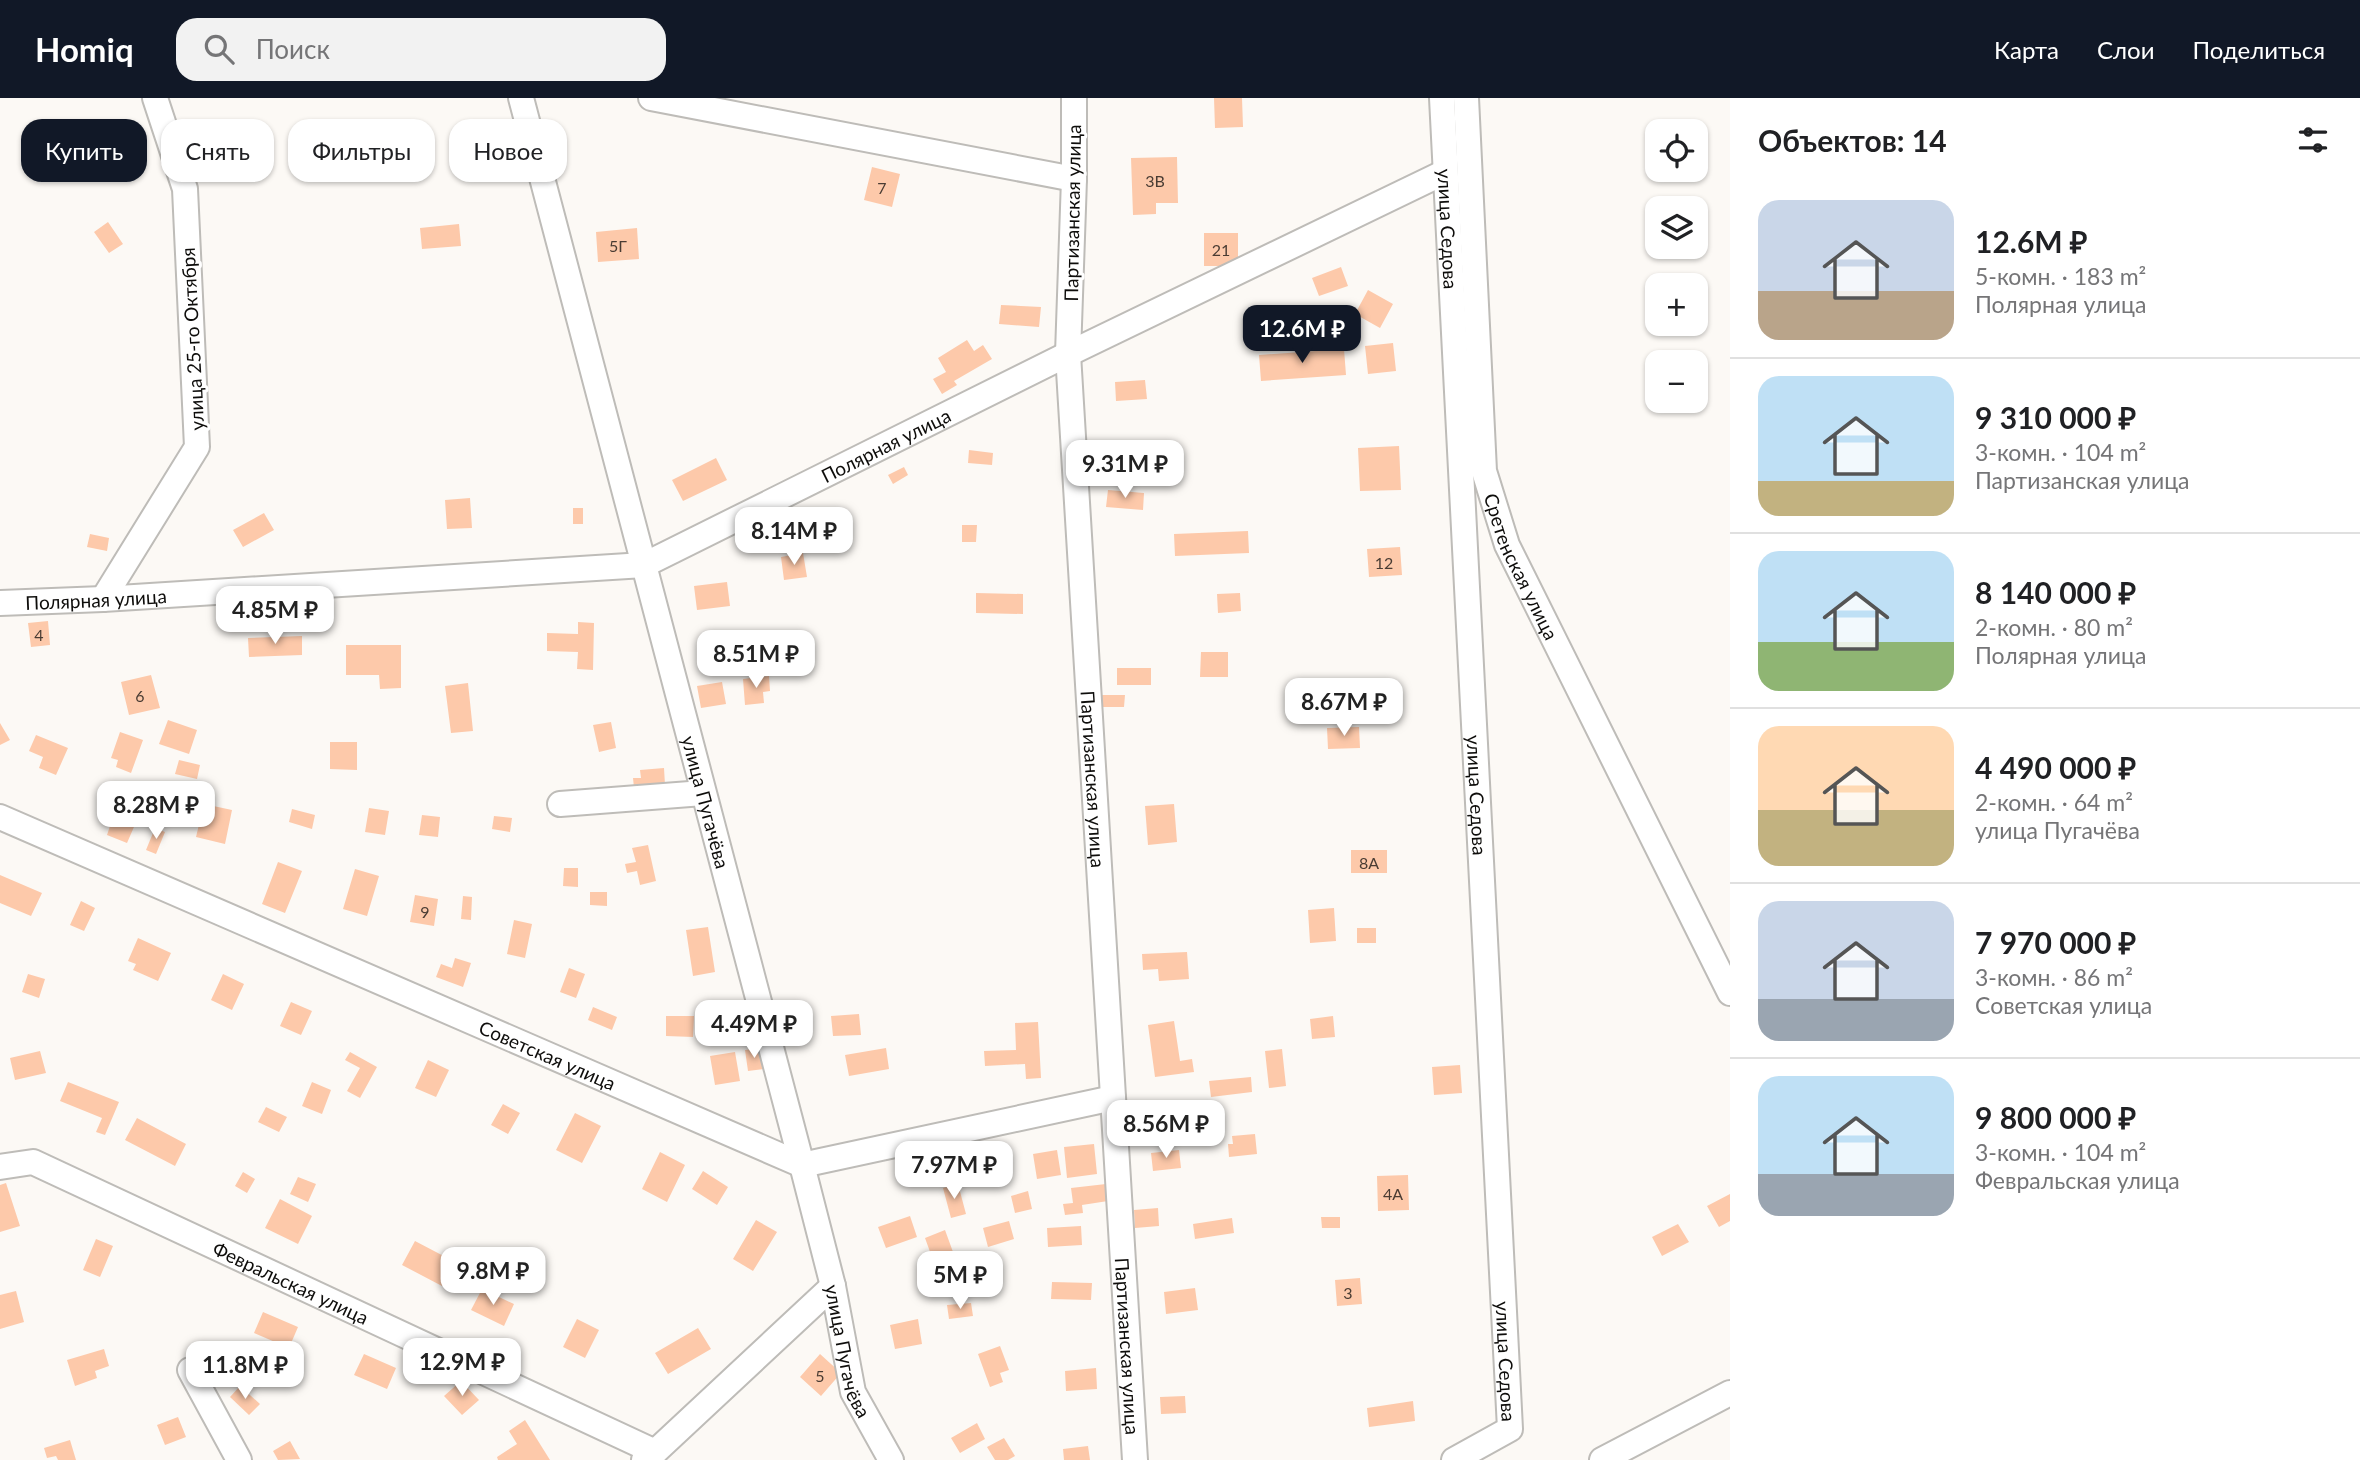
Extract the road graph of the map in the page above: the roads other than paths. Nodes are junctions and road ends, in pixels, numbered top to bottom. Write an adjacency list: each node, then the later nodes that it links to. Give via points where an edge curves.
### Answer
1 (155, 98): 11 (street, улица 25-го Октября, via 185,189 197,447)
2 (521, 98): 10 (street, улица Пугачёва)
3 (651, 98): 8 (street)
4 (1074, 98): 8 (street, Партизанская улица)
5 (1442, 98): 7 (street, улица Седова)
6 (1466, 98): 16 (street, Сретенская улица, via 1484,471 1507,545)
7 (1445, 172): 9 (street, Полярная улица); 27 (street, улица Седова, via 1510,1429)
8 (1074, 179): 9 (street, Партизанская улица)
9 (1068, 354): 10 (street, Полярная улица); 17 (street, Партизанская улица)
10 (644, 565): 11 (street, Полярная улица); 13 (street, улица Пугачёва)
11 (103, 600): 12 (street, Полярная улица)
12 (0, 603)
13 (703, 793): 14 (street); 18 (street, улица Пугачёва)
14 (560, 804)
15 (0, 817): 18 (street, Советская улица)
16 (1730, 993)
17 (1113, 1098): 18 (street); 26 (street, Партизанская улица)
18 (802, 1165): 20 (street, улица Пугачёва)
19 (0, 1167): 23 (street, Февральская улица, via 33,1162)
20 (834, 1286): 23 (street); 25 (street, улица Пугачёва, via 853,1392)
21 (190, 1370): 24 (street)
22 (1730, 1393): 28 (street)
23 (650, 1456)
24 (239, 1460)
25 (891, 1460)
26 (1135, 1460)
27 (1454, 1460)
28 (1602, 1460)

